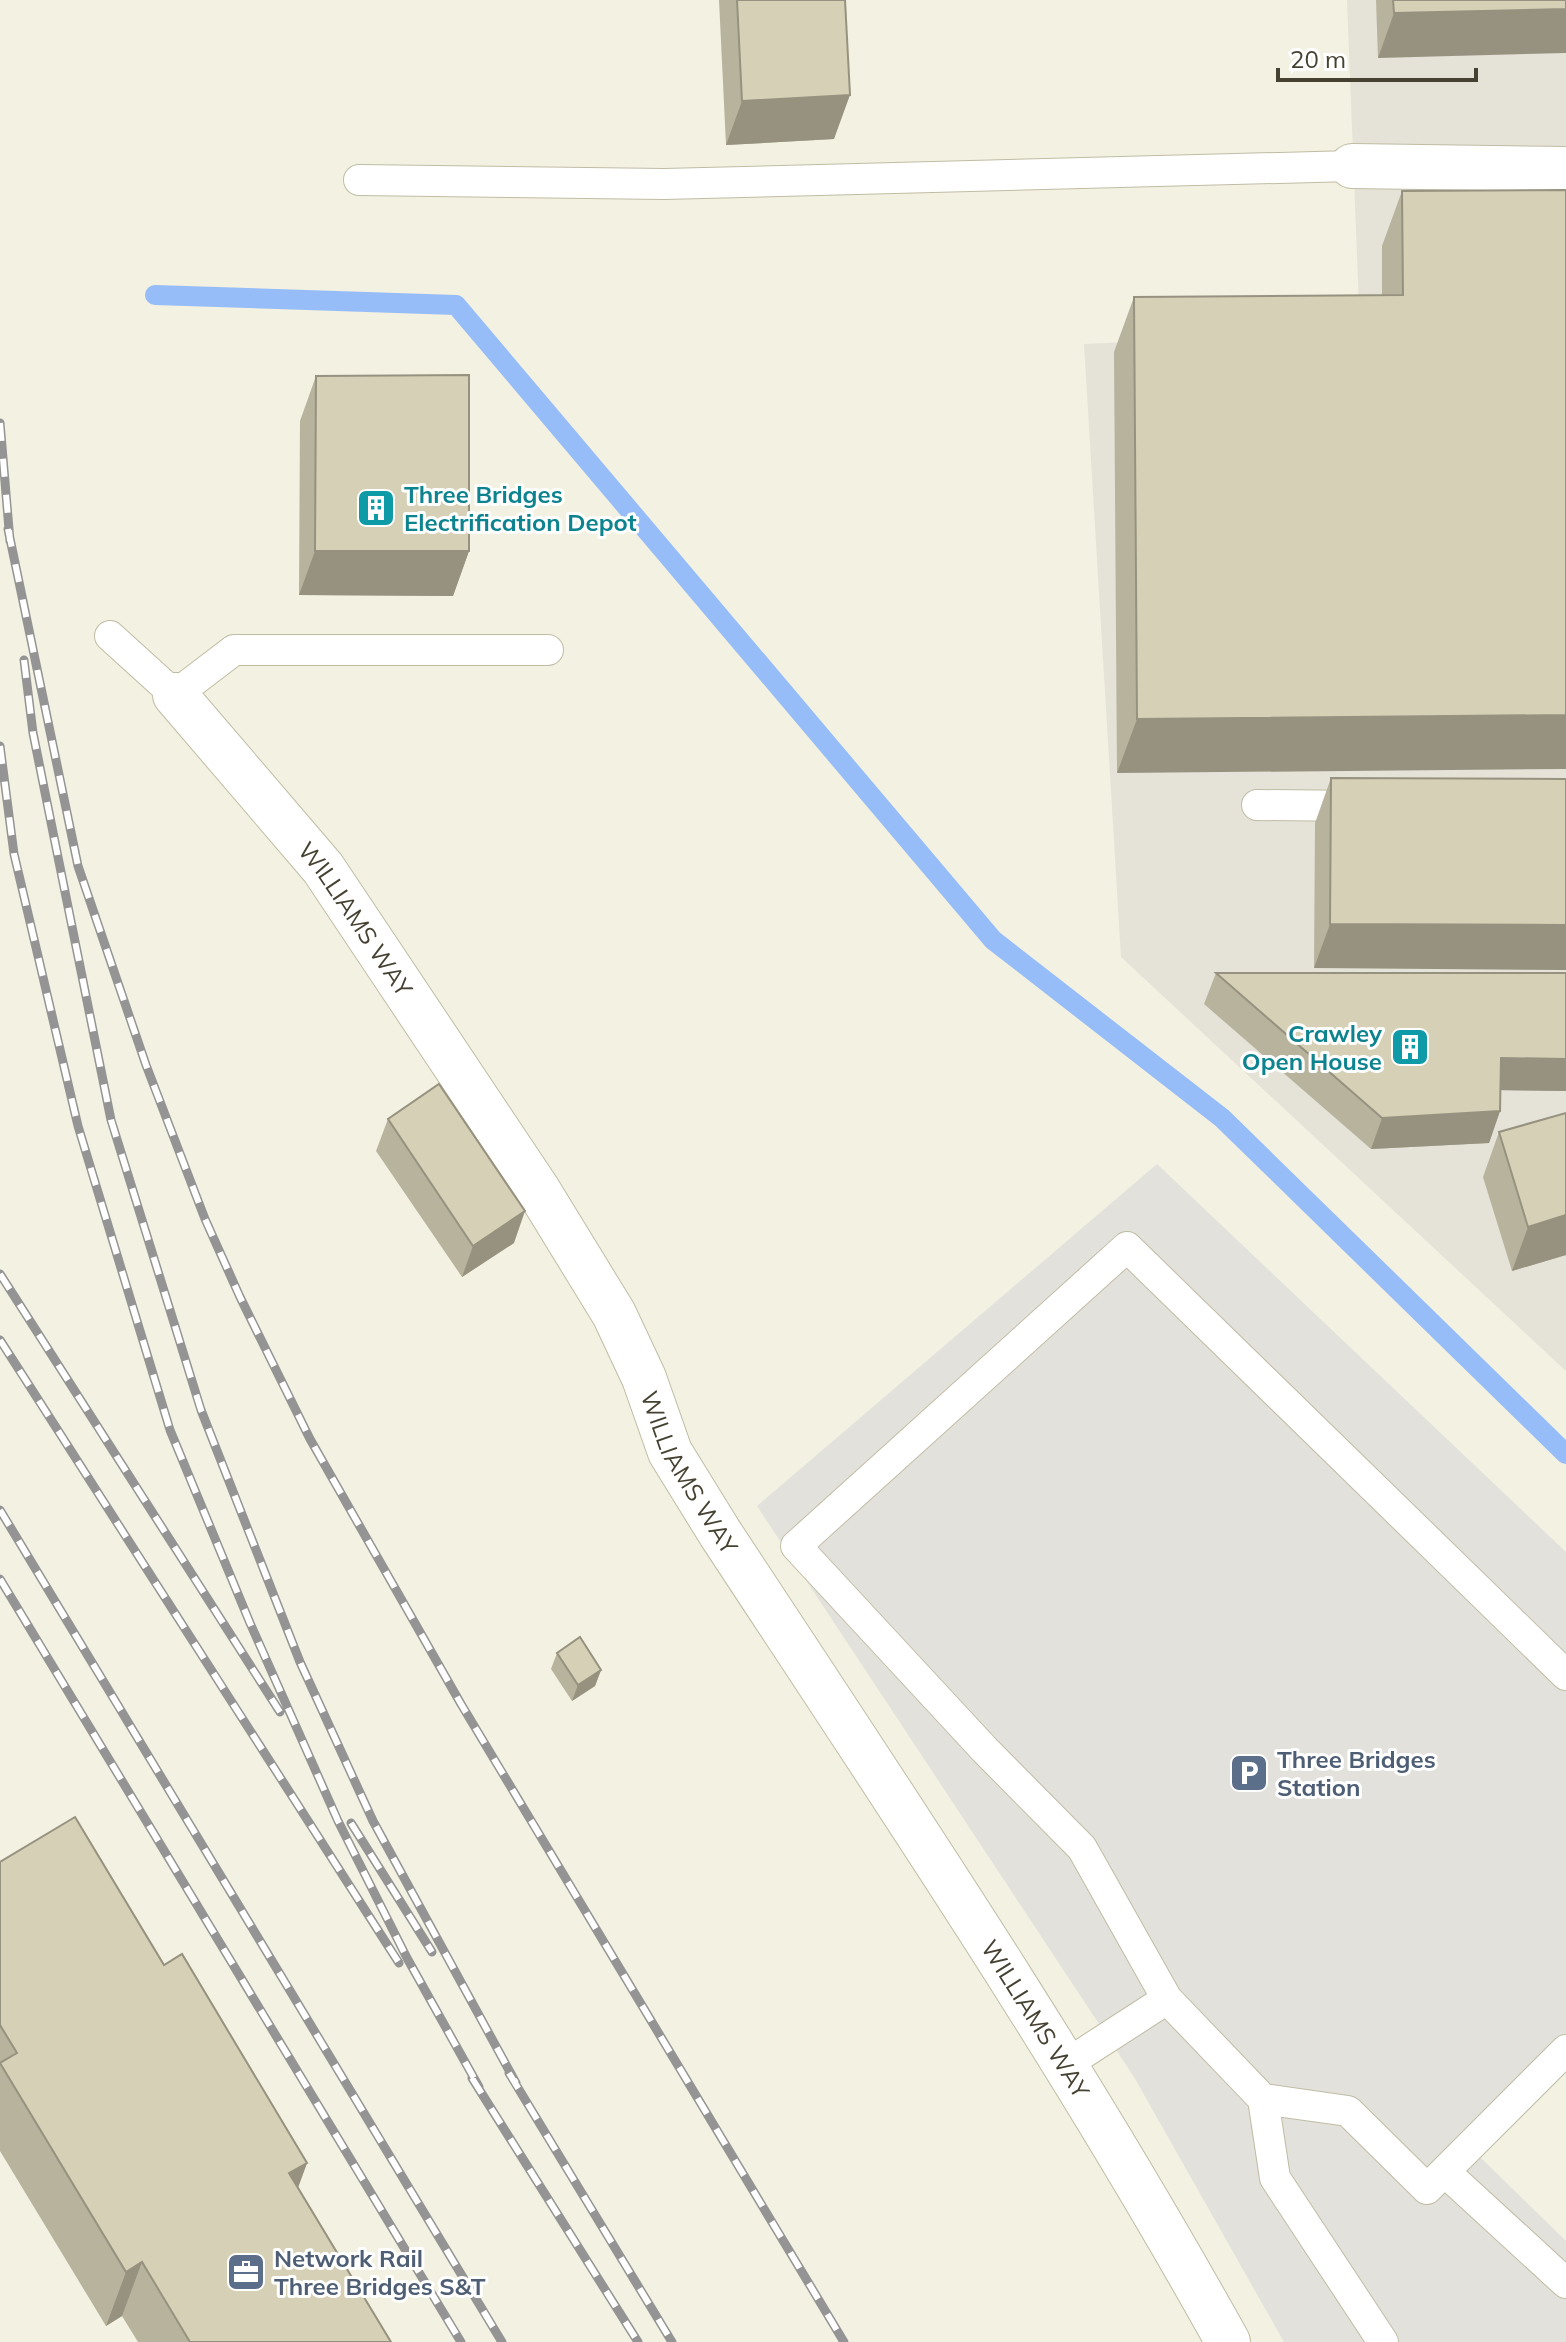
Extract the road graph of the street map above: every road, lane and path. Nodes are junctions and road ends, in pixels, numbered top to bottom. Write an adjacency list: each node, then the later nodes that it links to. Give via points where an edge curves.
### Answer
1 (1352, 166): 2 (street); 3 (lane, via 664,184)
2 (1566, 169)
3 (359, 180)
4 (110, 636): 6 (lane, WILLIAMS WAY)
5 (548, 650): 6 (lane, via 234,650)
6 (175, 695): 12 (street, WILLIAMS WAY, via 323,868 538,1190 614,1314 670,1452)
7 (1257, 805): 8 (lane)
8 (1396, 806)
9 (1566, 1675): 10 (lane, via 1127,1247 796,1546 1082,1848)
10 (1167, 1999): 12 (lane); 13 (lane)
11 (1566, 2050): 14 (lane)
12 (1065, 2065): 16 (street, WILLIAMS WAY)
13 (1263, 2099): 14 (lane, via 1348,2111 1427,2189); 17 (lane, via 1275,2178)
14 (1445, 2172): 15 (lane)
15 (1566, 2283)
16 (1228, 2342)
17 (1383, 2342)

